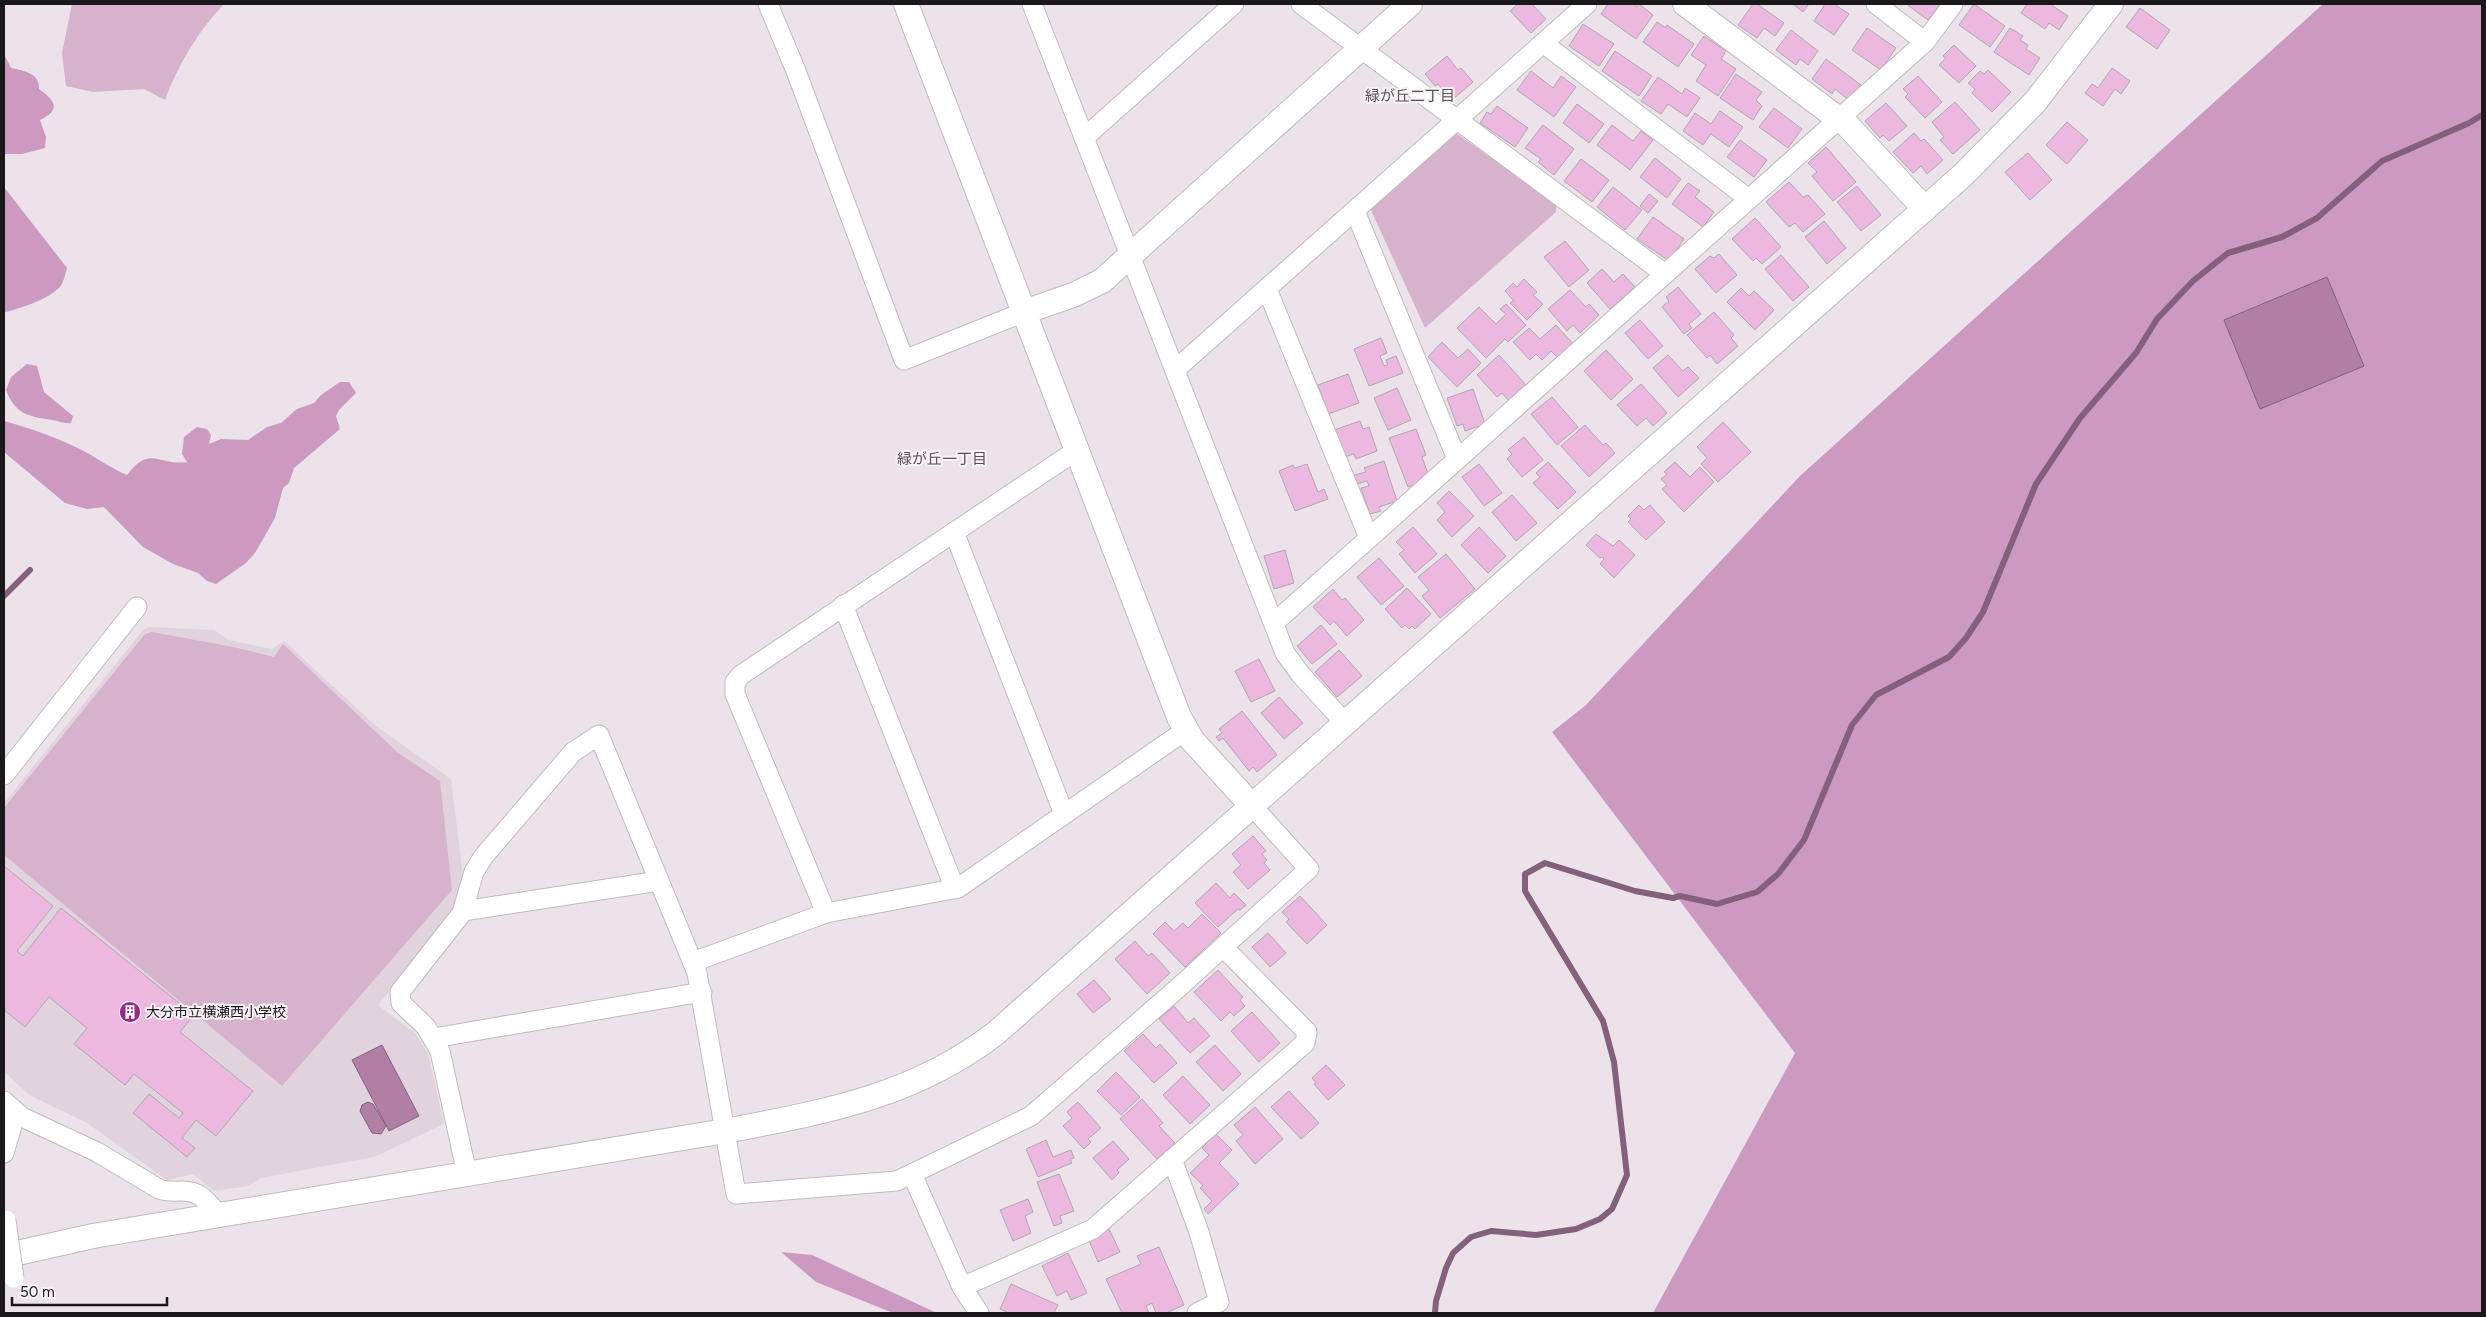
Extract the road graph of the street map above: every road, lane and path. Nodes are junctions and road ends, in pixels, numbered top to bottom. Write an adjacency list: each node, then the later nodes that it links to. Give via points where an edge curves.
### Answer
1 (768, 4): 24 (street, via 904,360)
2 (906, 4): 24 (street)
3 (1234, 4): 17 (street)
4 (1301, 4): 14 (street)
5 (1410, 4): 14 (street)
6 (1588, 4): 13 (street)
7 (1685, 4): 15 (street)
8 (1876, 4): 12 (street)
9 (1954, 4): 12 (street)
10 (2111, 4): 19 (street, via 2035,102)
11 (1039, 7): 17 (street)
12 (1925, 42): 15 (street)
13 (1544, 43): 16 (street); 18 (street)
14 (1361, 48): 16 (street); 21 (street)
15 (1839, 118): 18 (street); 19 (street)
16 (1457, 120): 20 (street); 22 (street)
17 (1084, 138): 21 (street)
18 (1748, 199): 22 (street)
19 (1925, 209): 33 (street)
20 (1355, 211): 23 (street); 27 (street)
21 (1130, 254): 24 (street, via 1102,281); 25 (street)
22 (1665, 274): 27 (street)
23 (1267, 289): 25 (street); 29 (street)
24 (1024, 312): 26 (street)
25 (1175, 370): 32 (street)
26 (1077, 450): 28 (street); 34 (street)
27 (1457, 459): 29 (street)
28 (954, 532): 30 (street); 37 (street)
29 (1369, 538): 32 (street)
30 (844, 605): 39 (street); 41 (street, via 741,675 734,686)
31 (137, 607): 35 (street)
32 (1274, 623): 33 (street, via 1292,664)
33 (1346, 724): 36 (street)
34 (1186, 730): 36 (street, via 1199,749); 37 (street)
35 (4, 775)
36 (1253, 806): 42 (street, via 1309,869); 47 (street, via 996,1033 960,1059 934,1074 880,1096 826,1112)
37 (1064, 814): 39 (street)
38 (659, 881): 40 (street); 40 (street, via 599,735 573,752 482,857 474,872); 43 (street)
39 (956, 889): 41 (street)
40 (463, 911): 45 (street, via 400,992 401,1003)
41 (826, 913): 43 (street)
42 (1223, 947): 49 (street, via 1307,1032 1305,1043); 51 (street, via 1031,1116)
43 (693, 962): 44 (street)
44 (702, 992): 45 (street); 47 (street)
45 (434, 1038): 50 (street, via 442,1058)
46 (10, 1107): 48 (street); 53 (street, via 26,1120 97,1152 158,1189 199,1194)
47 (725, 1131): 50 (street); 51 (street, via 736,1194 897,1181)
48 (4, 1153)
49 (1172, 1159): 56 (street, via 1093,1229); 58 (street, via 1199,1232 1218,1302)
50 (467, 1174): 53 (street)
51 (912, 1174): 56 (street)
52 (5, 1214): 55 (street, bridge)
53 (220, 1216): 54 (street, via 93,1236)
54 (4, 1256)
55 (14, 1278)
56 (962, 1287): 57 (street)
57 (979, 1313)
58 (1197, 1313)

